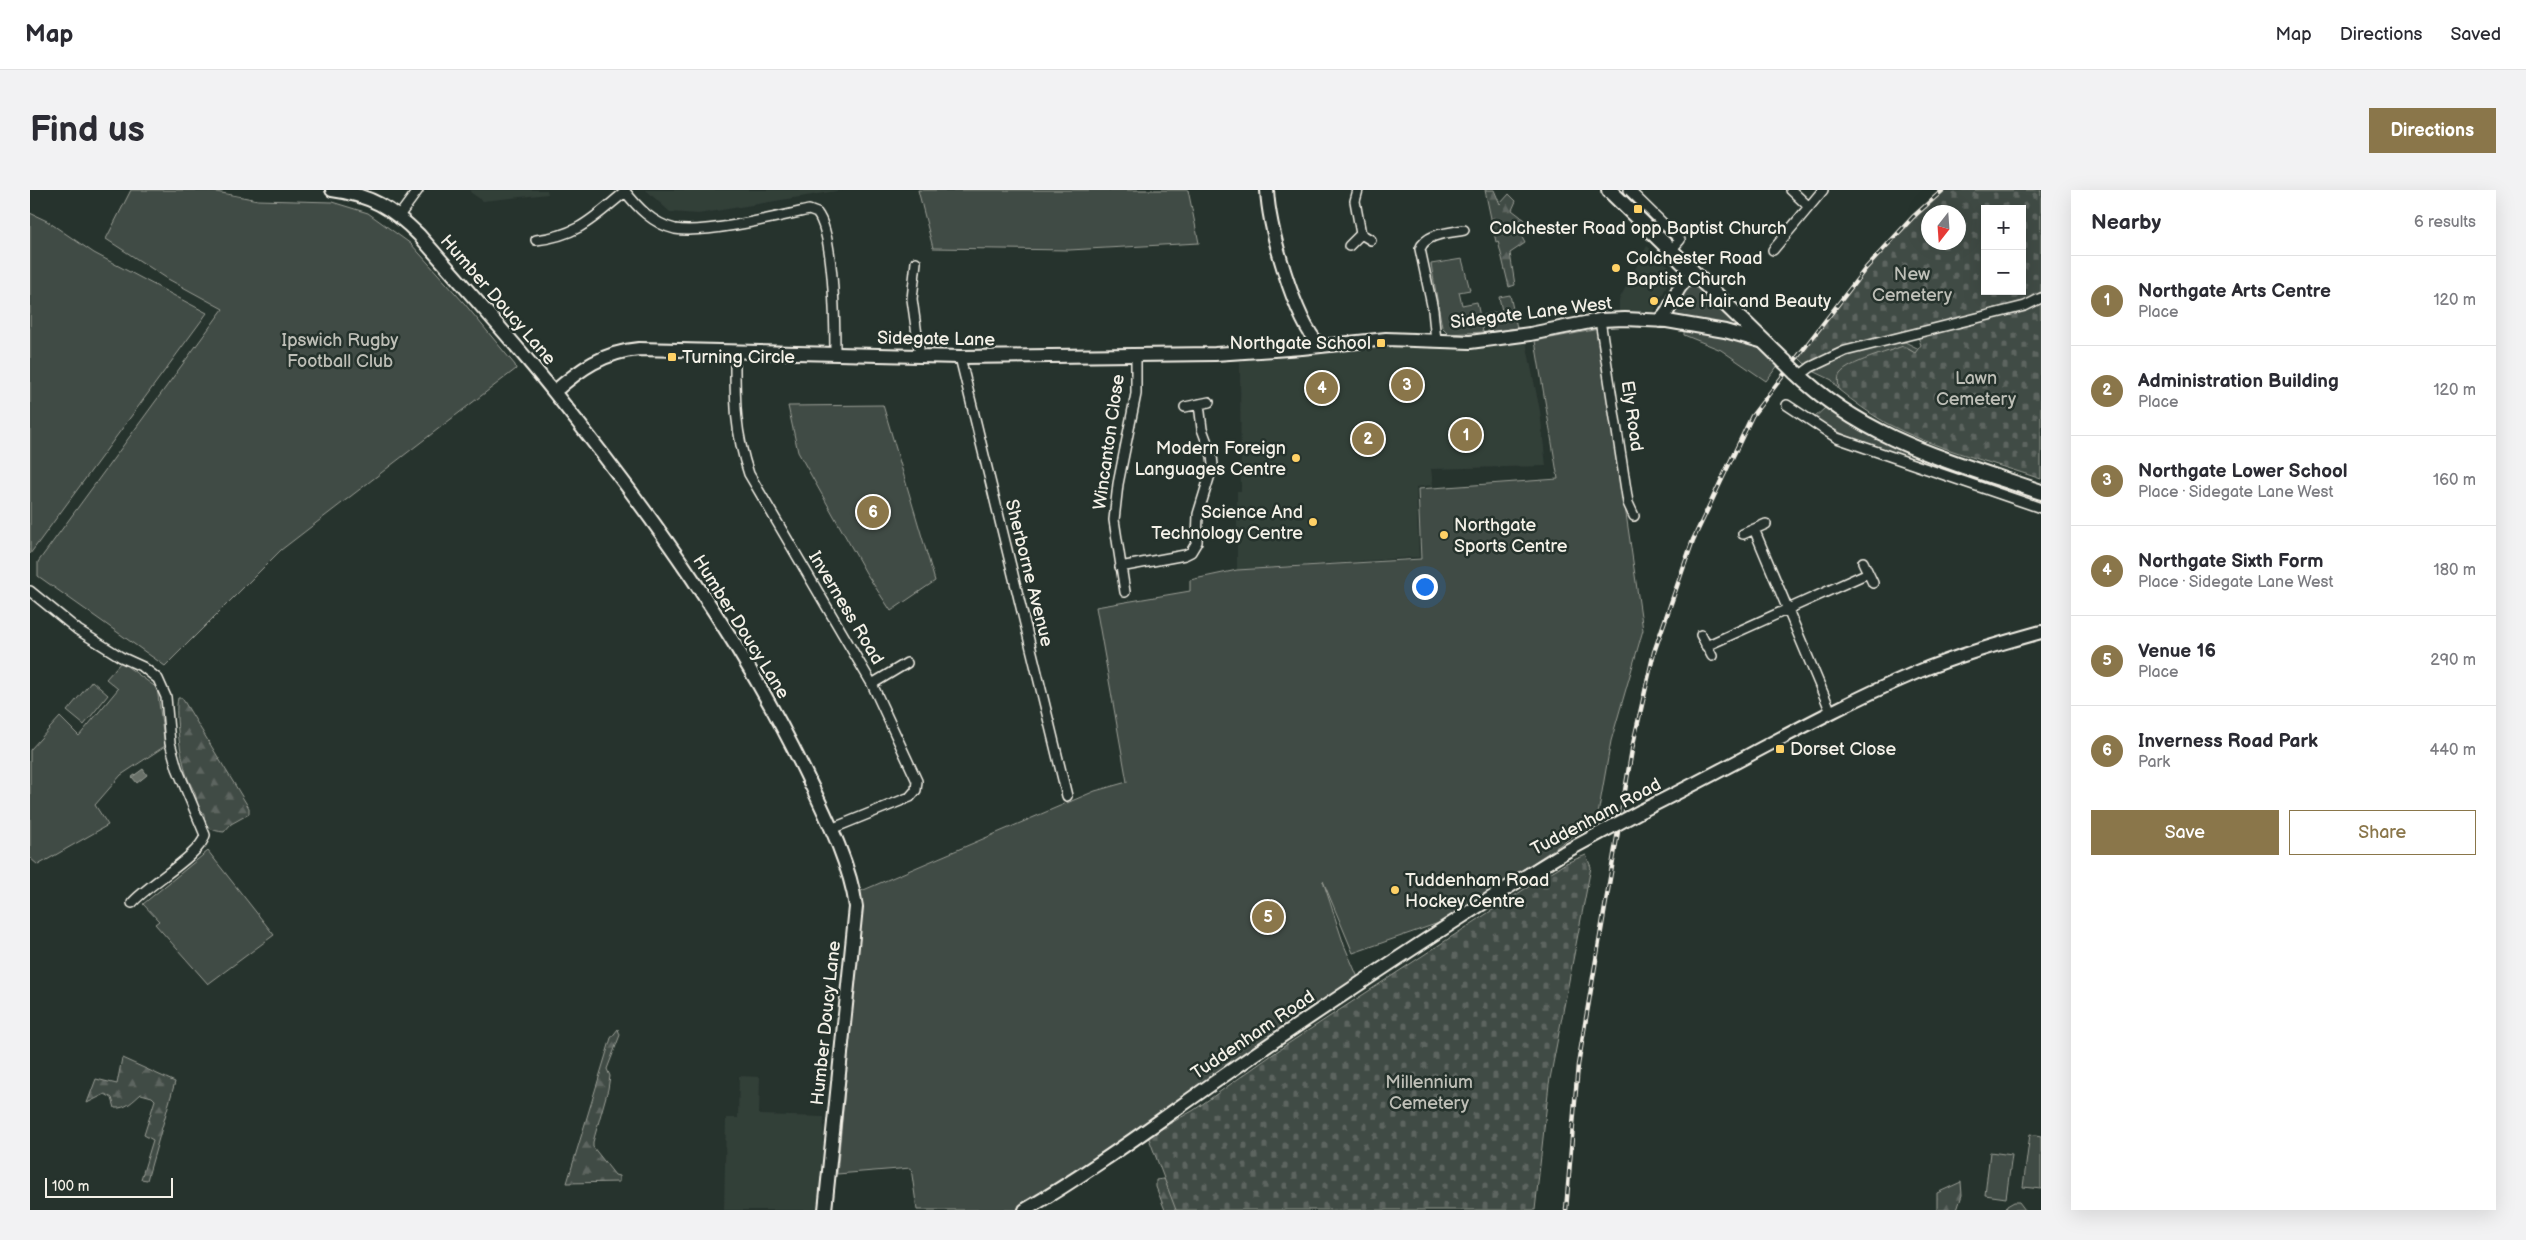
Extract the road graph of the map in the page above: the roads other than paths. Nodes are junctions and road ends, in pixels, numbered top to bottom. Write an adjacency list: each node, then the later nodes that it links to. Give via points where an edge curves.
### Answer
1 (332, 190): 11 (street, Humber Doucy Lane, via 372,200)
2 (418, 190): 11 (street)
3 (1267, 190): 23 (street, via 1274,231)
4 (1358, 190): 13 (street, via 1355,201)
5 (1609, 190): 18 (main road)
6 (1629, 190): 18 (street, via 1680,240)
7 (1791, 190): 10 (street)
8 (1823, 190): 10 (street)
9 (624, 191): 14 (street, via 575,232); 31 (street, via 646,214 675,229 708,228 809,210 817,213 824,228 835,298)
10 (1808, 206): 17 (street)
11 (399, 216): 36 (street, Humber Doucy Lane)
12 (1464, 230): 26 (street, via 1431,237 1420,249 1436,326)
13 (1361, 234): 15 (street); 16 (street)
14 (536, 240)
15 (1371, 240)
16 (1349, 246)
17 (1773, 250)
18 (1675, 254): 20 (main road); 21 (street, via 1680,267)
19 (916, 262): 33 (street, via 912,299)
20 (1695, 274): 21 (street); 27 (main road)
21 (1678, 286): 25 (street, via 1667,312)
22 (2041, 298): 35 (street, via 2025,306 1845,351 1811,367)
23 (1302, 319): 28 (street); 29 (street)
24 (1600, 320): 25 (street, Sidegate Lane West); 26 (street, Sidegate Lane West, via 1487,340); 44 (street, Ely Road, via 1628,503)
25 (1659, 321): 27 (street, Sidegate Lane West, via 1725,331)
26 (1436, 341): 28 (street, Sidegate Lane West, via 1386,339)
27 (1764, 342): 35 (main road)
28 (1320, 346): 29 (street, Sidegate Lane West)
29 (1302, 348): 32 (street, Sidegate Lane)
30 (735, 352): 31 (street, Sidegate Lane); 36 (street, Sidegate Lane, via 624,351 588,364); 60 (street, Inverness Road, via 735,416 739,445 749,474)
31 (835, 354): 33 (street, Sidegate Lane)
32 (1136, 355): 34 (street, Sidegate Lane); 49 (street, Wincanton Close, via 1136,394 1115,510 1114,528)
33 (920, 356): 34 (street, Sidegate Lane)
34 (960, 357): 62 (street, Sherborne Avenue)
35 (1793, 370): 41 (main road, via 1850,416)
36 (554, 392): 63 (street, Humber Doucy Lane, via 700,589 784,729)
37 (1209, 402): 38 (street)
38 (1199, 404): 40 (street); 49 (street, via 1202,429 1213,461 1198,514 1196,545 1185,555)
39 (1787, 405): 41 (street, via 1837,438)
40 (1185, 407)
41 (1916, 457): 42 (main road); 43 (street)
42 (2041, 492)
43 (2041, 508)
44 (1634, 516)
45 (1766, 524): 46 (street)
46 (1754, 529): 47 (street); 54 (street)
47 (1743, 534)
48 (1863, 562): 50 (street)
49 (1120, 567): 53 (street, Wincanton Close)
50 (1868, 573): 51 (street); 54 (street)
51 (1873, 583)
52 (30, 591): 64 (street, via 78,630 143,667 158,679 166,697 170,743 177,768 205,835 200,848)
53 (1125, 592)
54 (1787, 608): 57 (street); 61 (street)
55 (2041, 632): 61 (street, Tuddenham Road, via 1957,657)
56 (1701, 635): 57 (street)
57 (1706, 646): 58 (street)
58 (1712, 656)
59 (906, 663): 60 (street)
60 (872, 684): 63 (street, Inverness Road, via 917,781 916,790 910,797)
61 (1831, 712): 66 (street, Tuddenham Road, bridge, via 1565,852 1498,892)
62 (1067, 796)
63 (831, 829): 65 (street, Humber Doucy Lane, via 854,892 856,907)
64 (132, 903)
65 (825, 1210)
66 (1025, 1210)

